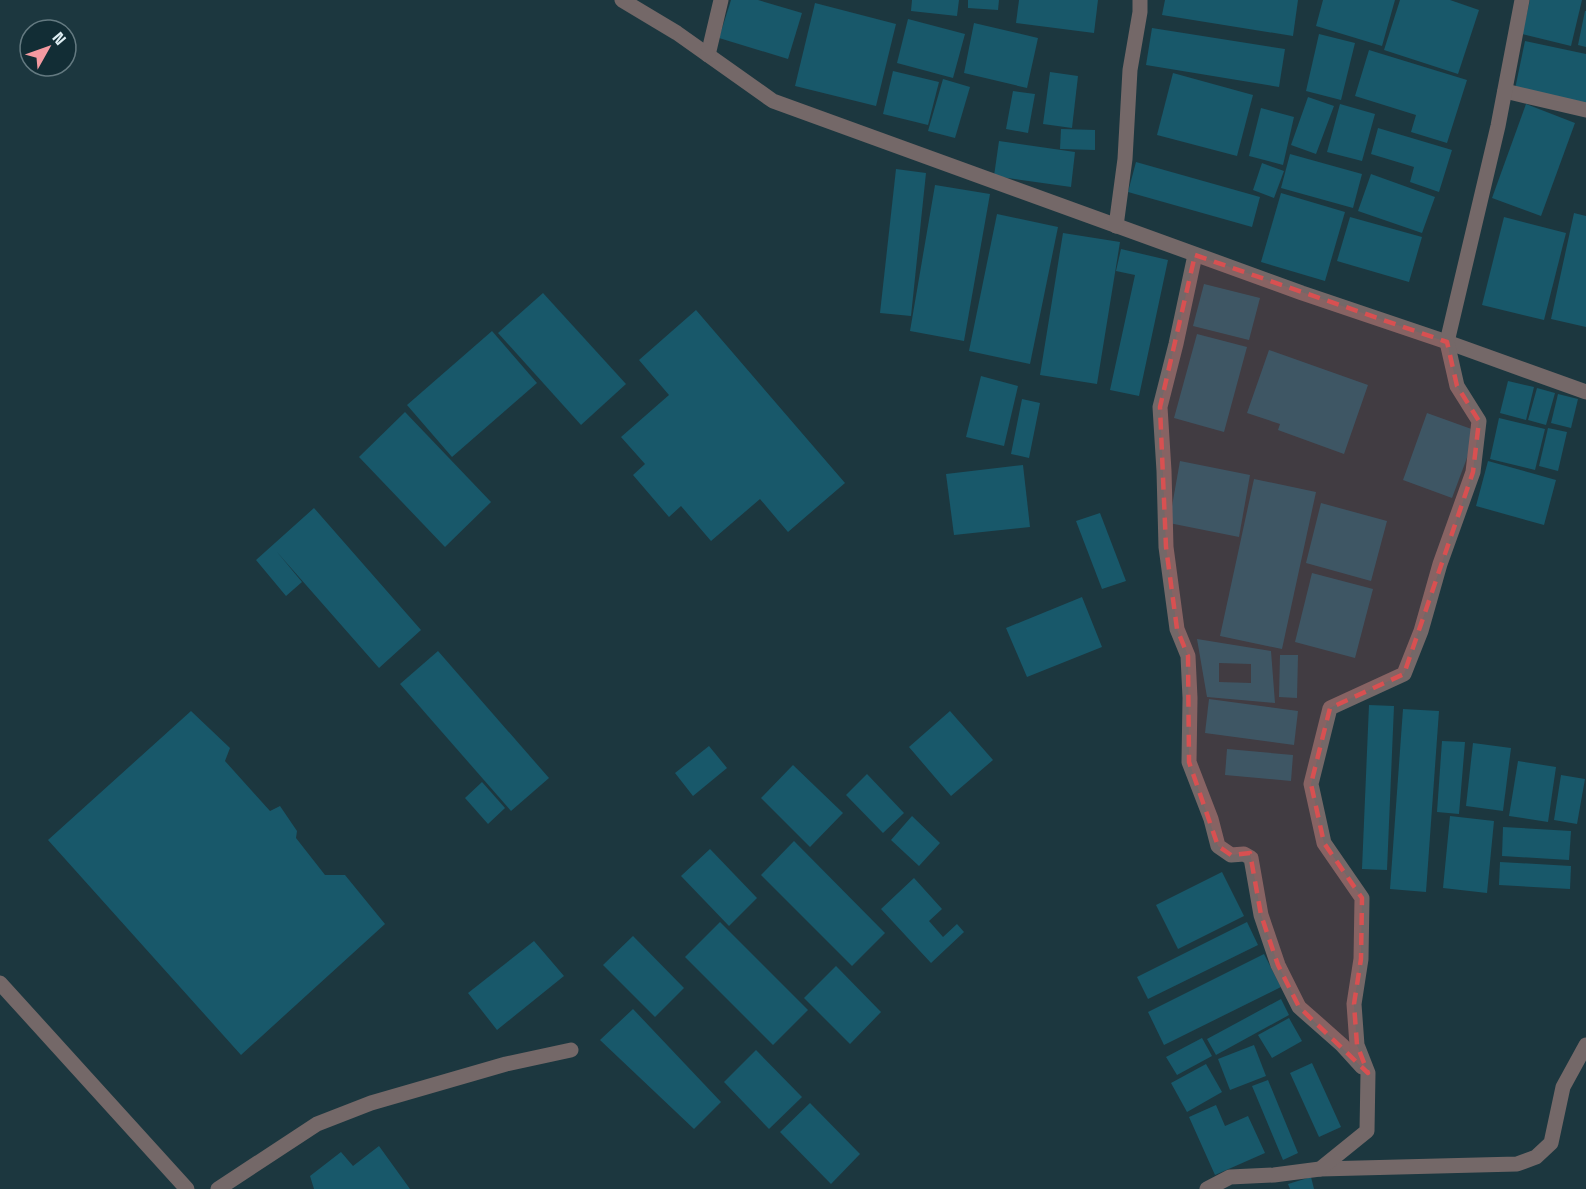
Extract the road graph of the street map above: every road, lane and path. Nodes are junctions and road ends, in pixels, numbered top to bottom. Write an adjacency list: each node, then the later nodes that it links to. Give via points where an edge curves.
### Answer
1 (621, 0): 5 (street)
2 (721, 0): 5 (street)
3 (1140, 0): 8 (street)
4 (1522, 0): 6 (street)
5 (708, 55): 8 (street, via 774,101)
6 (1505, 91): 7 (street); 10 (street)
7 (1586, 110)
8 (1116, 226): 9 (street)
9 (1194, 255): 10 (street); 15 (street, via 1160,407 1166,548 1177,630 1188,656 1189,762 1218,846 1231,855 1251,858 1264,925 1299,1007)
10 (1447, 342): 11 (street); 15 (street, via 1457,386 1479,421 1473,472 1404,674 1330,708 1311,784 1324,843 1362,898 1361,959 1354,1004 1357,1045)
11 (1586, 392)
12 (0, 983): 17 (street)
13 (1586, 1045): 16 (street, via 1563,1087 1551,1143 1536,1157 1518,1164)
14 (571, 1050): 18 (street, via 506,1064 382,1100 316,1124)
15 (1368, 1073): 16 (street, via 1366,1131)
16 (1320, 1169): 19 (street, via 1230,1177)
17 (187, 1189)
18 (218, 1189)
19 (1207, 1189)

